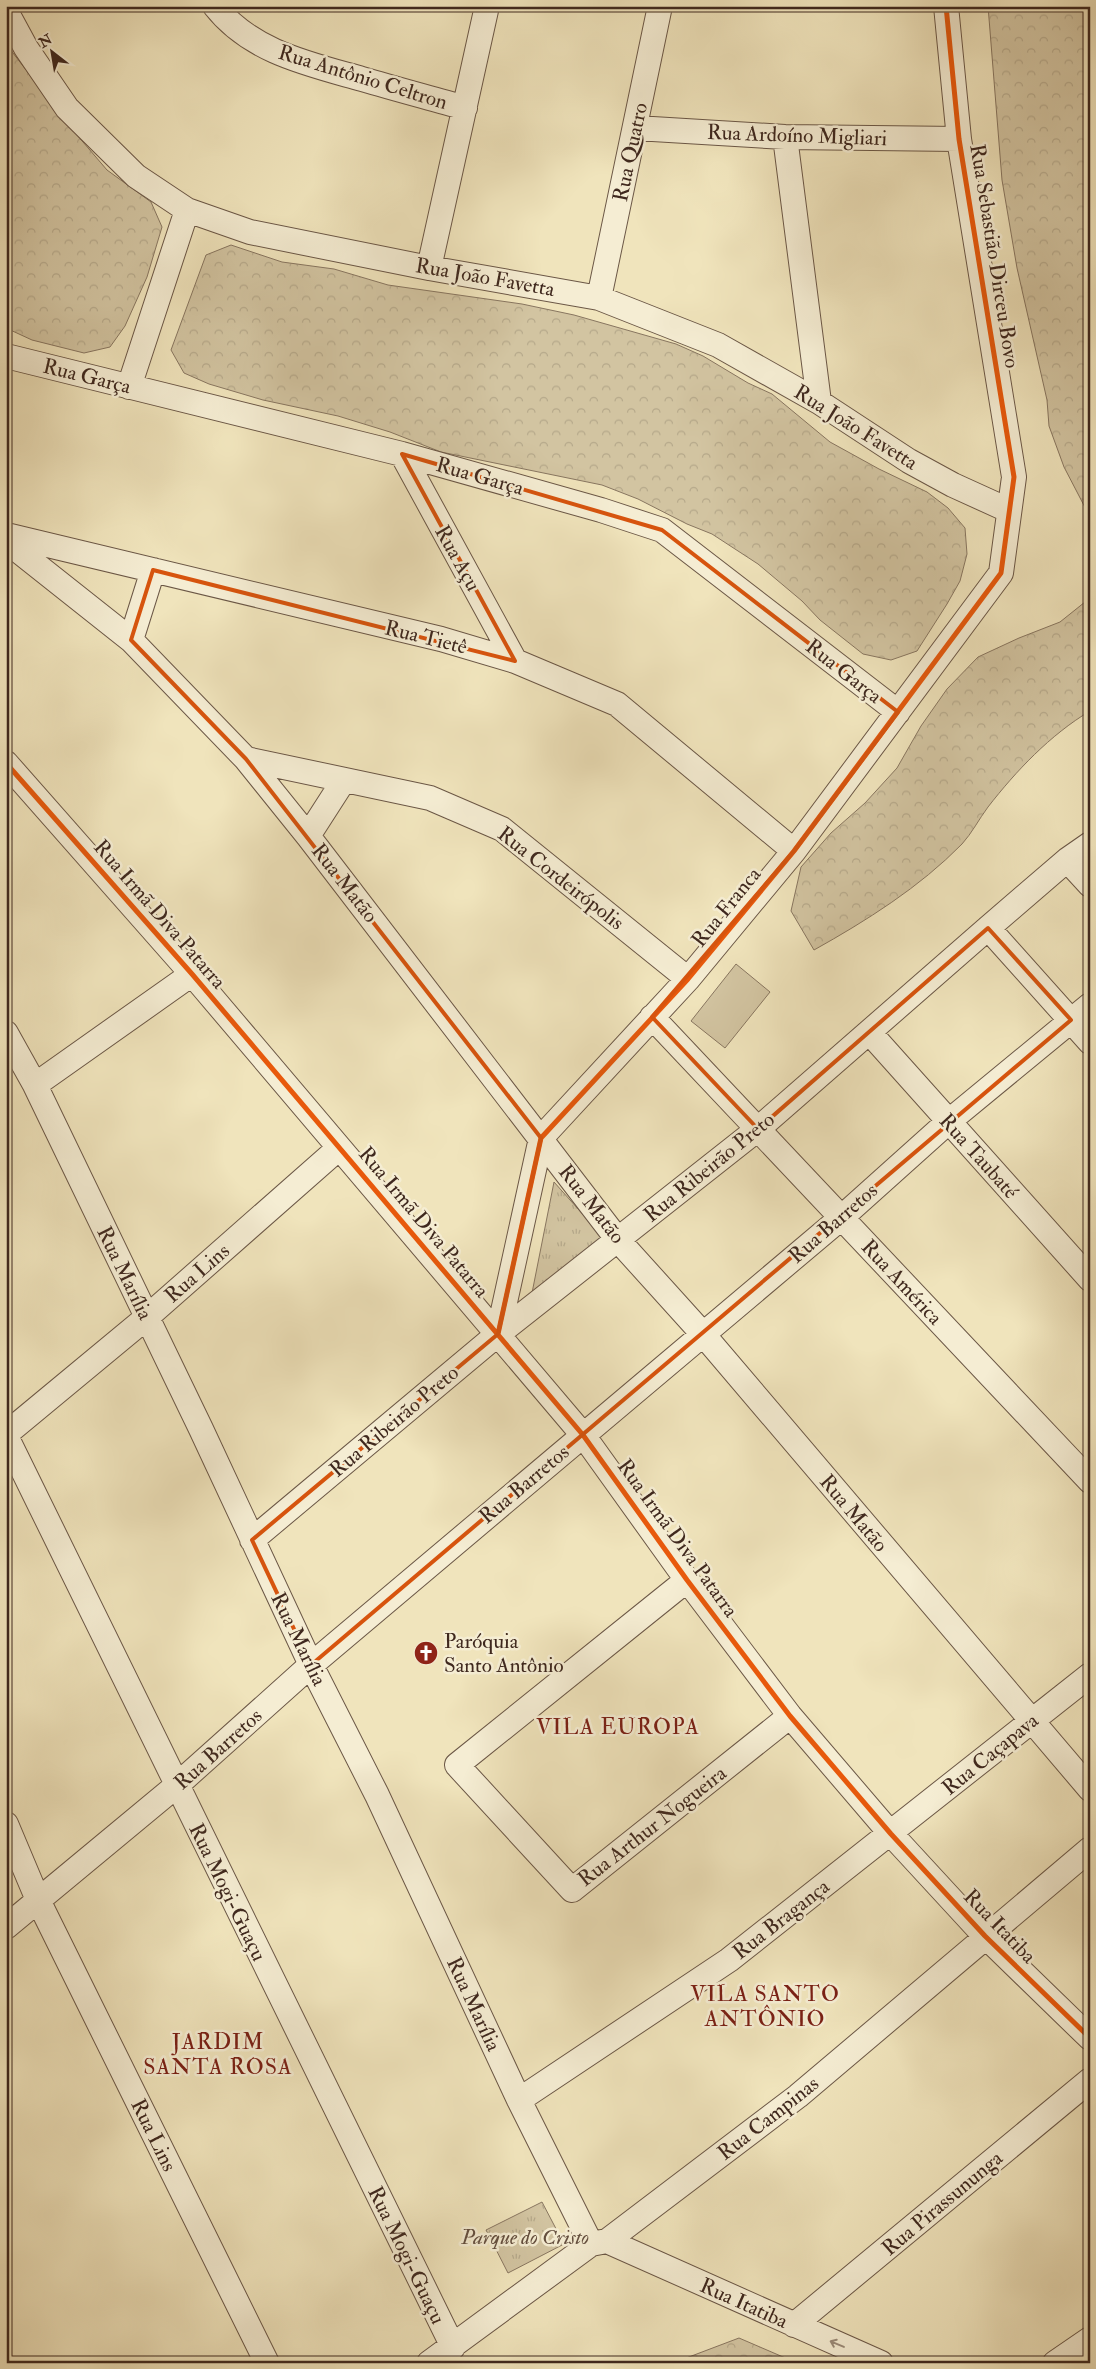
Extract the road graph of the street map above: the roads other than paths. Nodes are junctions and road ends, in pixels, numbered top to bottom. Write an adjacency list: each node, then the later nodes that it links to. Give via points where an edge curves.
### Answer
1 (215, 6): 6 (street, Rua Antônio Celtron, via 256,42 296,60)
2 (487, 6): 6 (street)
3 (660, 6): 7 (street, Rua Quatro)
4 (946, 6): 9 (street, Rua Sebastião Dirceu Bovo)
5 (6, 11): 10 (street, Rua João Favetta, via 26,48 67,108 136,176)
6 (465, 108): 11 (street)
7 (636, 128): 8 (street, Rua Ardoíno Migliari); 12 (street, Rua Quatro)
8 (785, 137): 9 (street, Rua Ardoíno Migliari); 15 (street)
9 (959, 139): 17 (street, Rua Sebastião Dirceu Bovo, via 1014,477)
10 (187, 210): 11 (street, Rua João Favetta, via 250,232); 14 (street)
11 (429, 268): 12 (street, Rua João Favetta)
12 (598, 298): 15 (street, Rua João Favetta, via 718,345)
13 (6, 356): 14 (street, Rua Garça)
14 (128, 387): 16 (street, Rua Garça)
15 (819, 402): 17 (street, Rua João Favetta, via 909,461)
16 (402, 454): 22 (street, Rua Açu); 23 (street, Rua Garça, via 662,530)
17 (1008, 510): 23 (street, Rua Franca, via 1001,573)
18 (6, 535): 20 (street, Rua Tietê)
19 (6, 541): 21 (street, Rua Matão)
20 (153, 570): 21 (street); 22 (street, Rua Tietê)
21 (131, 640): 24 (street, Rua Matão)
22 (515, 661): 29 (street, Rua Tietê, via 617,704)
23 (898, 712): 29 (street, Rua Franca)
24 (246, 759): 26 (street, Rua Cordeirópolis); 27 (street, Rua Matão)
25 (6, 764): 33 (street, Rua Irmã Diva Patarra)
26 (344, 780): 27 (street); 34 (street, Rua Cordeirópolis, via 430,798 502,829)
27 (308, 836): 44 (street, Rua Matão)
28 (1090, 844): 30 (street, Rua Ribeirão Preto)
29 (794, 850): 34 (street, Rua Franca)
30 (1067, 860): 31 (street); 32 (street, Rua Ribeirão Preto)
31 (1090, 885)
32 (988, 928): 37 (street); 38 (street, Rua Ribeirão Preto)
33 (192, 974): 41 (street); 45 (street, Rua Irmã Diva Patarra)
34 (688, 979): 36 (street, Rua Franca)
35 (1090, 1005): 37 (street, Rua Barretos)
36 (652, 1017): 43 (street, Rua América); 44 (street, Rua Franca)
37 (1070, 1020): 40 (street); 42 (street, Rua Barretos)
38 (869, 1032): 42 (street, Rua Taubaté); 43 (street, Rua Ribeirão Preto)
39 (6, 1033): 41 (street, Rua Marília)
40 (1090, 1042)
41 (35, 1085): 49 (street, Rua Marília)
42 (948, 1122): 46 (street, Rua Barretos); 48 (street, Rua Taubaté)
43 (758, 1129): 46 (street, Rua América); 47 (street, Rua Ribeirão Preto)
44 (541, 1138): 47 (street, Rua Matão); 51 (street)
45 (339, 1148): 49 (street, Rua Lins); 51 (street, Rua Irmã Diva Patarra)
46 (841, 1218): 50 (street, Rua Barretos); 54 (street, Rua América)
47 (618, 1240): 50 (street, Rua Matão); 51 (street, Rua Ribeirão Preto)
48 (1090, 1279)
49 (146, 1318): 52 (street, Rua Lins); 55 (street, Rua Marília)
50 (702, 1333): 53 (street, Rua Barretos); 60 (street, Rua Matão)
51 (498, 1334): 53 (street, Rua Irmã Diva Patarra); 55 (street, Rua Ribeirão Preto)
52 (6, 1435): 61 (street, Rua Mogi-Guaçu)
53 (583, 1435): 56 (street, Rua Irmã Diva Patarra); 57 (street, Rua Barretos)
54 (1090, 1481)
55 (252, 1540): 57 (street, Rua Marília)
56 (687, 1580): 59 (street, Rua Irmã Diva Patarra); 59 (street, Rua Arthur Nogueira, via 458,1765 572,1890)
57 (311, 1665): 61 (street, Rua Barretos); 71 (street, Rua Marília, via 377,1794)
58 (1090, 1676): 60 (street, Rua Caçapava)
59 (790, 1716): 64 (street, Rua Irmã Diva Patarra)
60 (1031, 1721): 62 (street, Rua Matão); 64 (street, Rua Caçapava)
61 (176, 1786): 66 (street, Rua Barretos); 75 (street, Rua Mogi-Guaçu)
62 (1090, 1789)
63 (6, 1824): 66 (street, Rua Lins)
64 (891, 1834): 68 (street, Rua Itatiba); 71 (street, Rua Bragança, via 729,1960)
65 (1090, 1849): 68 (street, Rua Campinas)
66 (38, 1900): 67 (street, Rua Barretos); 76 (street, Rua Lins)
67 (6, 1927)
68 (985, 1936): 69 (street, Rua Itatiba); 72 (street, Rua Campinas, via 798,2096)
69 (1090, 2038)
70 (1090, 2080): 73 (street, Rua Pirassununga)
71 (519, 2100): 72 (street, Rua Marília)
72 (599, 2243): 73 (street, Rua Itatiba); 75 (street, Rua Campinas)
73 (794, 2325): 78 (street, Rua Itatiba, one-way to 73)
74 (1090, 2339): 79 (street)
75 (452, 2347): 77 (street, Rua Campinas)
76 (267, 2363)
77 (429, 2363)
78 (880, 2363)
79 (1055, 2363)

